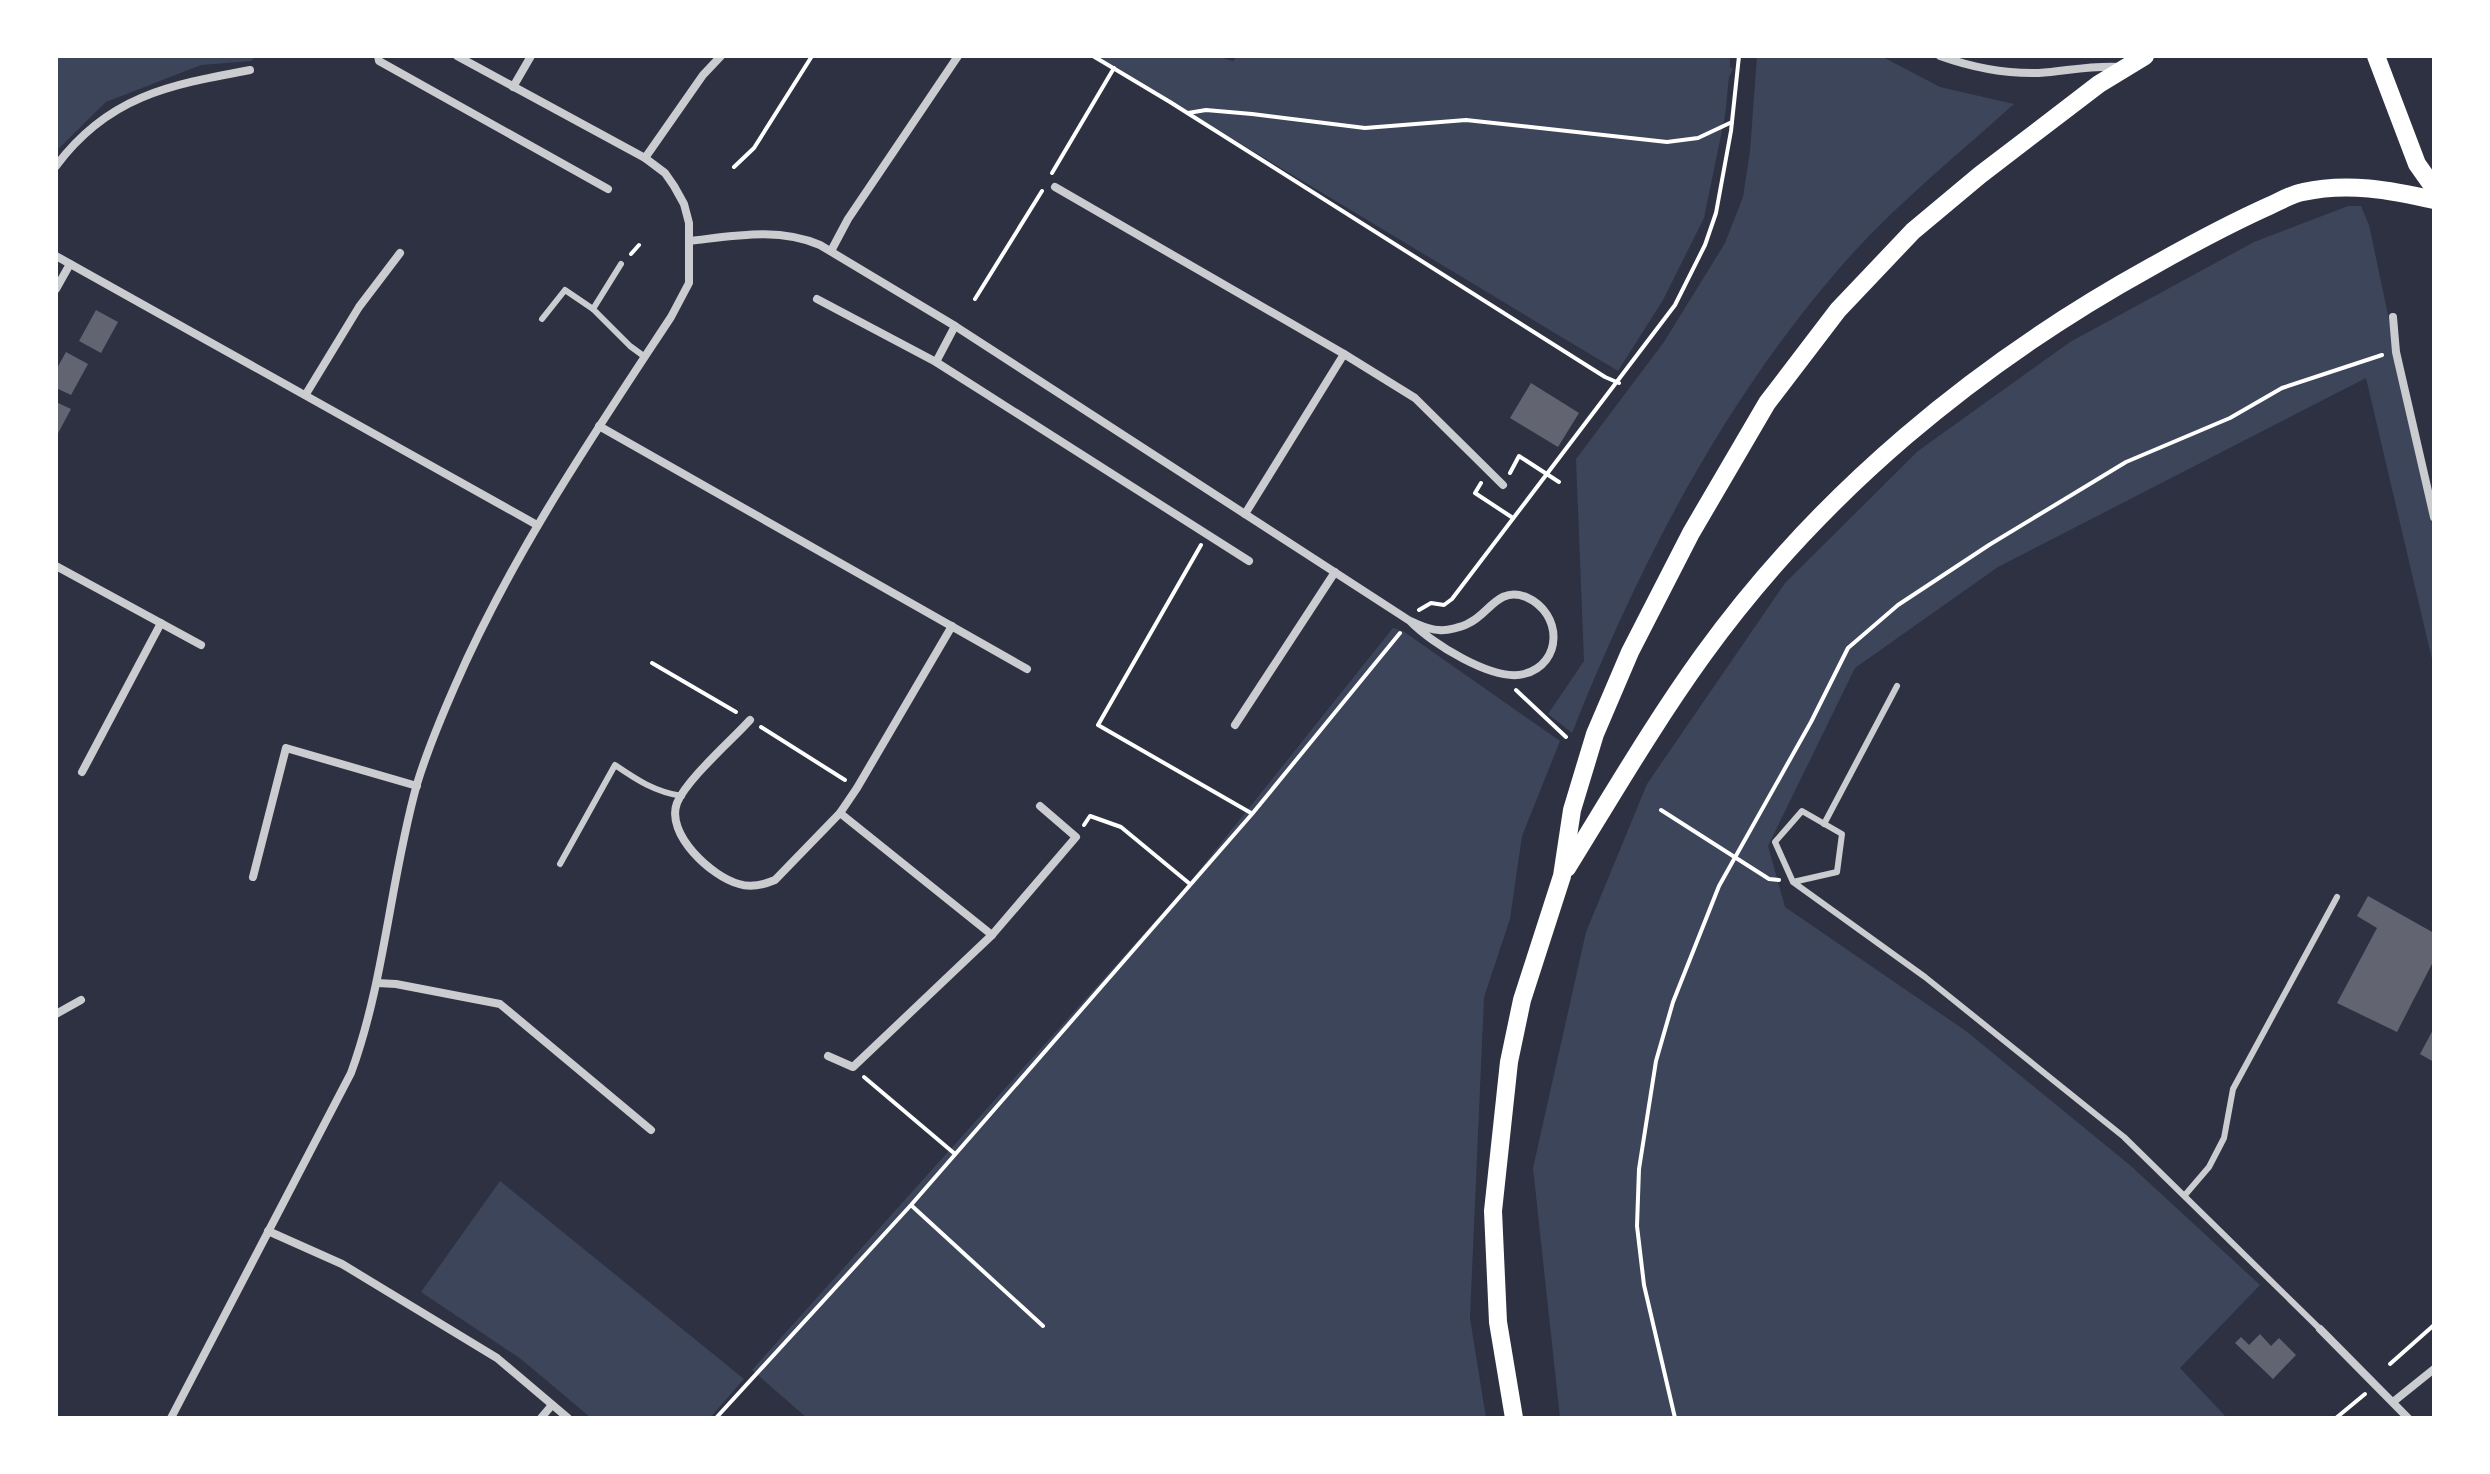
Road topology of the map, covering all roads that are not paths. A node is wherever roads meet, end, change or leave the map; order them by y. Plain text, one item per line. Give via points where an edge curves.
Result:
1 (378, 56) edge
2 (457, 56) edge
3 (531, 56) edge
4 (721, 56) edge
5 (958, 56) edge
6 (1940, 56) edge
7 (2145, 56) edge
8 (2376, 56) edge
9 (2127, 67) junction
10 (250, 70) dead end
11 (513, 87) junction
12 (645, 158) junction
13 (56, 166) edge
14 (1055, 187) dead end
15 (2434, 188) edge
16 (608, 189) dead end
17 (2434, 200) edge
18 (689, 241) junction
19 (831, 251) junction
20 (400, 253) dead end
21 (56, 256) edge
22 (70, 264) junction
23 (621, 264) dead end
24 (56, 289) edge
25 (817, 299) dead end
26 (593, 309) junction
27 (2393, 317) dead end
28 (542, 319) dead end
29 (955, 326) junction
30 (1344, 354) junction
31 (645, 357) junction
32 (936, 362) junction
33 (306, 394) junction
34 (599, 426) junction
35 (1503, 485) dead end
36 (1245, 514) junction
37 (2434, 517) edge
38 (537, 525) junction
39 (1249, 561) dead end
40 (56, 566) edge
41 (1335, 572) junction
42 (1410, 621) junction
43 (161, 623) junction
44 (952, 626) junction
45 (201, 645) dead end
46 (1027, 669) dead end
47 (1897, 686) dead end
48 (750, 720) dead end
49 (1235, 725) dead end
50 (82, 772) dead end
51 (417, 786) junction
52 (682, 796) junction
53 (1040, 806) dead end
54 (840, 813) junction
55 (1824, 824) junction
56 (560, 864) dead end
57 (1562, 876) junction
58 (253, 877) dead end
59 (1793, 882) junction
60 (2337, 897) dead end
61 (992, 935) junction
62 (377, 983) junction
63 (81, 1000) dead end
64 (56, 1014) edge
65 (828, 1056) dead end
66 (651, 1130) dead end
67 (2185, 1195) junction
68 (268, 1231) junction
69 (2320, 1329) joint
70 (2434, 1369) edge
71 (2393, 1402) junction
72 (552, 1405) junction
73 (171, 1418) edge
74 (541, 1418) edge
75 (568, 1418) edge
76 (1514, 1418) edge
77 (2408, 1418) edge

1 - 16 street
2 - 11 street
3 - 11 street
4 - 12 street
5 - 19 street
6 - 9 street via 2016,72
7 - 9 main road
8 - 15 main road via 2417,164
9 - 57 main road via 2058,113 1913,231 1838,310 1767,403 1630,652 1576,795
10 - 13 street via 175,84 135,100 90,128
11 - 12 street
12 - 18 street via 665,173 684,204
14 - 30 street
17 - 57 main road via 2352,187 2301,192 2227,224 2099,296 1916,426 1850,485 1775,565 1713,643
18 - 19 street via 774,234 802,238
18 - 31 street via 689,283
19 - 29 street
20 - 33 street via 359,307
21 - 22 street
22 - 24 street
22 - 33 street
23 - 26 lane
25 - 32 street
26 - 28 lane via 565,290
26 - 31 lane
27 - 37 street via 2396,352
29 - 32 street
29 - 36 street
30 - 35 street via 1415,398
30 - 36 street
31 - 34 street
32 - 39 street
33 - 38 street
34 - 38 street
34 - 44 street
36 - 41 street
38 - 51 street via 472,647
40 - 43 street
41 - 42 street
41 - 49 street
42 - 42 street via 1443,631 1470,623 1494,600 1522,595 1545,608 1554,638 1541,665 1523,675 1508,674 1470,662
43 - 45 street
43 - 50 street
44 - 46 street
44 - 54 street
47 - 55 lane
48 - 52 street
51 - 58 street via 286,748
51 - 62 street
52 - 54 street via 675,816 686,844 715,872 750,886 775,880
52 - 56 lane via 646,786 615,765
53 - 61 street via 1076,837
54 - 61 street
55 - 59 lane via 1842,834 1837,872
55 - 59 lane via 1802,811 1775,842
57 - 76 main road via 1522,1000 1509,1062 1493,1211 1498,1322
59 - 67 lane via 2003,1038 2124,1137
60 - 67 lane via 2233,1089 2224,1138
61 - 65 street via 853,1067
62 - 66 street via 500,1004
62 - 68 street via 351,1073
63 - 64 street
67 - 69 lane
68 - 72 street via 342,1264 497,1358
68 - 73 street
69 - 71 street
70 - 71 street
71 - 77 street
72 - 74 street
72 - 75 street

